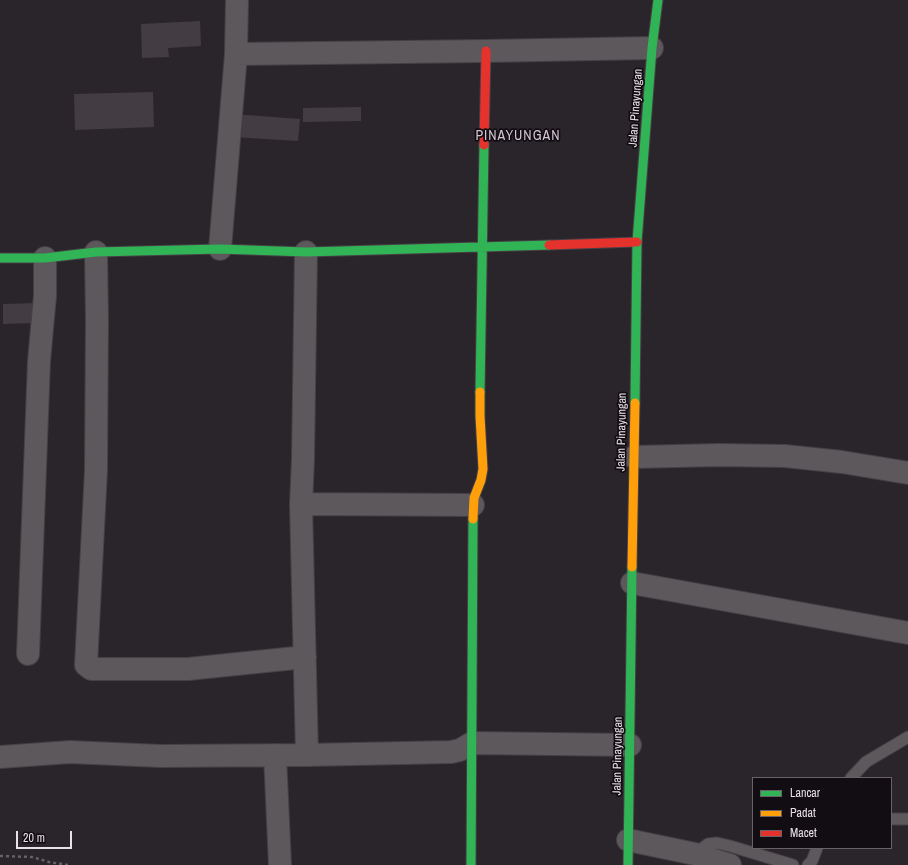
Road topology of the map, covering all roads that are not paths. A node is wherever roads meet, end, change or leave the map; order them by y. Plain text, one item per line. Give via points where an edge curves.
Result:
1 (237, 0) edge
2 (658, 0) edge
3 (652, 48) junction
4 (486, 51) junction
5 (236, 54) junction
6 (638, 242) junction
7 (482, 246) junction
8 (220, 248) junction
9 (96, 252) junction
10 (306, 252) junction
11 (0, 258) edge
12 (45, 258) junction
13 (634, 457) junction
14 (908, 473) edge
15 (300, 504) junction
16 (473, 506) junction
17 (632, 583) junction
18 (908, 633) edge
19 (28, 654) dead end
20 (304, 657) junction
21 (908, 736) edge
22 (472, 743) junction
23 (630, 745) junction
24 (275, 755) junction
25 (307, 756) junction
26 (0, 757) edge
27 (852, 777) edge
28 (892, 819) edge
29 (908, 819) edge
30 (628, 840) junction
31 (817, 849) edge
32 (695, 854) junction
33 (280, 865) edge
34 (471, 865) edge
35 (628, 865) edge
36 (730, 865) edge
37 (793, 865) edge
38 (808, 865) edge

1 - 5 street
2 - 3 street, Jalan Pinayungan
3 - 4 street
3 - 6 street, Jalan Pinayungan
4 - 5 street
4 - 7 street
5 - 8 street
6 - 7 street
6 - 13 street, Jalan Pinayungan
7 - 10 street
7 - 16 street via 482,469
8 - 9 street
8 - 10 street
9 - 12 street
9 - 20 street via 96,470 86,665 91,669 188,669
10 - 15 street
11 - 12 street
12 - 19 street
13 - 14 street via 785,456
13 - 17 street, Jalan Pinayungan
15 - 16 street
15 - 20 street
16 - 22 street
17 - 18 street
17 - 23 street, Jalan Pinayungan
20 - 25 street
21 - 27 lane via 866,762
22 - 23 street
22 - 25 street via 451,752
22 - 34 street
23 - 30 street, Jalan Pinayungan
24 - 25 street
24 - 26 street via 160,756 70,752
24 - 33 street
28 - 29 lane
30 - 32 street
30 - 35 street, Jalan Pinayungan
31 - 38 lane
32 - 36 street
32 - 37 lane via 708,844 717,843

